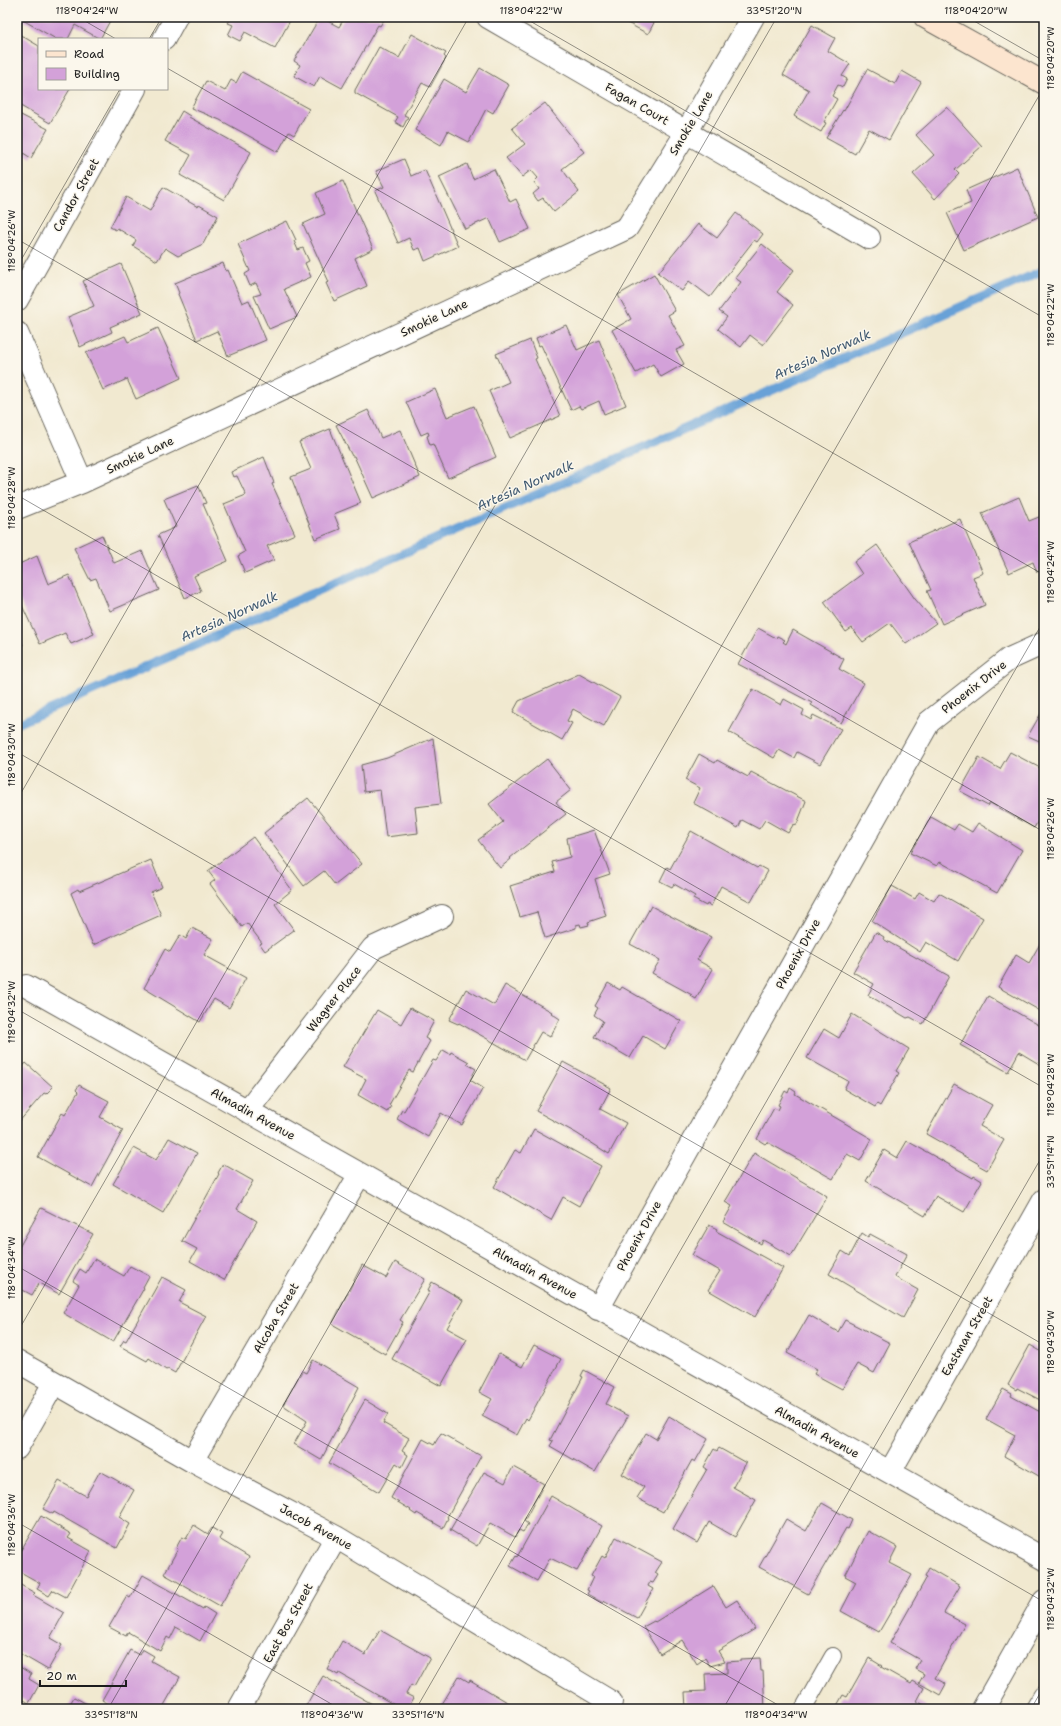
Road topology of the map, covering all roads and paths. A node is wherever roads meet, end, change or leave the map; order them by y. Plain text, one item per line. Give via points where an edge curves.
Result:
1 (176, 17) edge
2 (488, 17) edge
3 (752, 17) edge
4 (926, 17) edge
5 (165, 38) edge
6 (1044, 83) edge
7 (135, 90) edge
8 (686, 133) junction
9 (870, 238) dead end
10 (17, 300) edge
11 (17, 333) edge
12 (82, 482) junction
13 (17, 508) edge
14 (1044, 643) edge
15 (442, 916) dead end
16 (26, 986) dead end
17 (248, 1111) junction
18 (360, 1174) junction
19 (1044, 1200) edge
20 (598, 1309) junction
21 (17, 1361) edge
22 (54, 1383) junction
23 (17, 1448) edge
24 (192, 1461) junction
25 (890, 1472) junction
26 (336, 1537) junction
27 (1044, 1559) edge
28 (1044, 1601) edge
29 (833, 1656) dead end
30 (1044, 1697) edge
31 (609, 1705) edge
32 (239, 1709) edge
33 (803, 1709) edge
34 (983, 1709) edge
35 (1037, 1709) edge

1 - 5 street
2 - 8 street, Fagan Court
3 - 8 street, Smokie Lane
4 - 6 main road
7 - 10 street, Candor Street
8 - 9 street, Fagan Court
8 - 12 street, Smokie Lane via 627,228
11 - 12 street
12 - 13 street, Smokie Lane
14 - 20 street, Phoenix Drive via 1009,659 929,722
15 - 17 street, Wagner Place via 373,948
16 - 17 street, Almadin Avenue
17 - 18 street, Almadin Avenue
18 - 20 street, Almadin Avenue
18 - 24 street, Alcoba Street
19 - 25 street, Eastman Street
20 - 25 street, Almadin Avenue
21 - 22 street, Jacob Avenue
22 - 23 street
22 - 24 street, Jacob Avenue
24 - 26 street, Jacob Avenue
25 - 27 street, Almadin Avenue
26 - 31 street, Jacob Avenue
26 - 32 street, East Bos Street
28 - 34 street
29 - 33 lane
30 - 35 street

